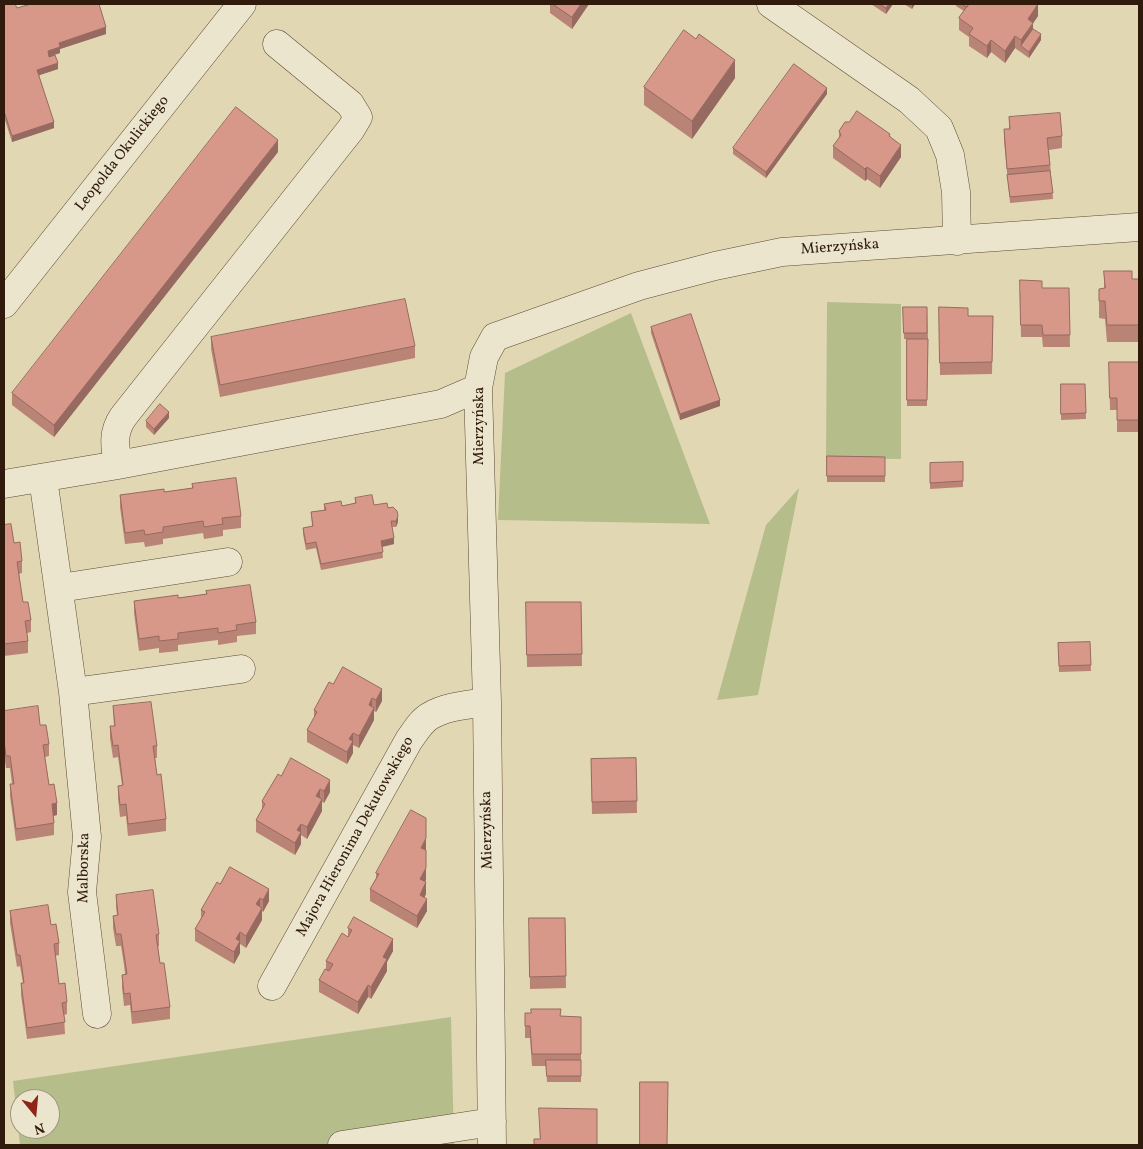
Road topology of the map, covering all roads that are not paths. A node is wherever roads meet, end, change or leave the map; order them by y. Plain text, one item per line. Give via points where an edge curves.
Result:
1 (771, 4) edge
2 (236, 6) edge
3 (277, 44) dead end
4 (1139, 227) edge
5 (957, 240) junction
6 (4, 304) edge
7 (478, 388) junction
8 (118, 465) junction
9 (43, 478) junction
10 (4, 484) edge
11 (228, 562) dead end
12 (60, 588) junction
13 (241, 668) dead end
14 (73, 692) junction
15 (486, 702) junction
16 (272, 986) dead end
17 (97, 1014) dead end
18 (492, 1134) edge
19 (342, 1145) edge

1 - 5 street via 909,100 939,128 950,155 956,192
2 - 6 street, Leopolda Okulickiego
3 - 8 street via 350,104 358,117 351,130 123,417 115,432
4 - 5 street, Mierzyńska
5 - 7 street, Mierzyńska via 782,252 639,286 495,337 484,357
7 - 8 street via 441,404
7 - 15 street, Mierzyńska
8 - 9 street
9 - 10 street
9 - 12 street, Malborska
11 - 12 street
12 - 14 street, Malborska
13 - 14 street
14 - 17 street, Malborska via 88,837 82,892
15 - 16 street, Majora Hieronima Dekutowskiego via 450,708 429,716 418,727
15 - 18 street, Mierzyńska
18 - 19 street

